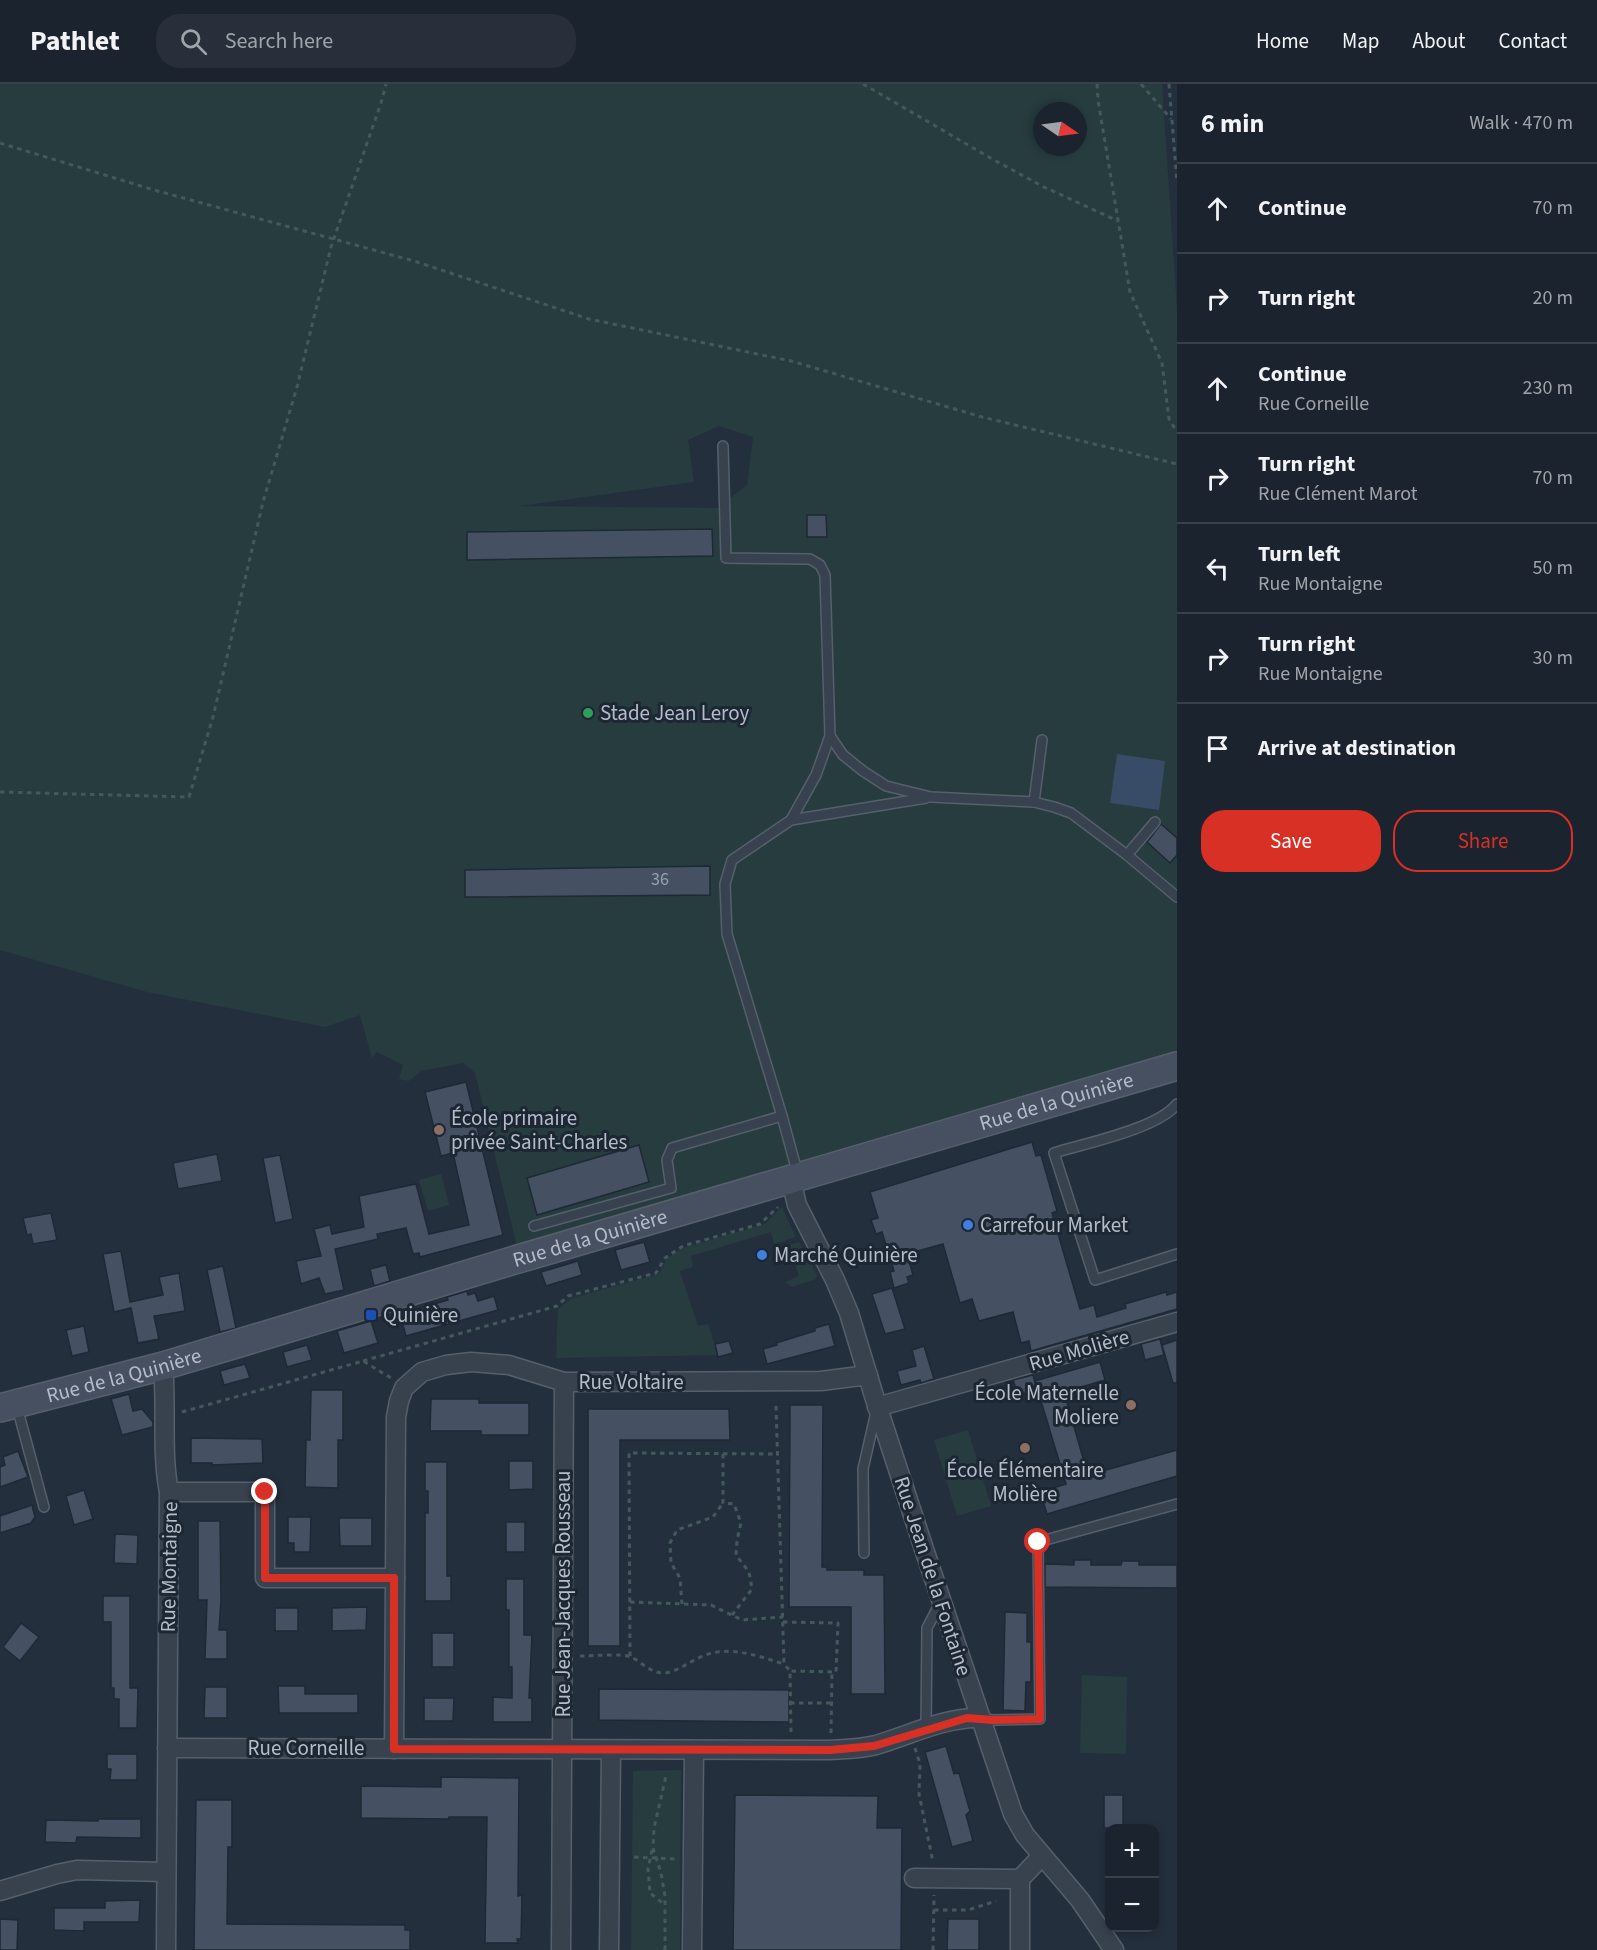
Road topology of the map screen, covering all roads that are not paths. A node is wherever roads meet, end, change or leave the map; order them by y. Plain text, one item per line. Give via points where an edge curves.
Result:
1 (723, 446) dead end
2 (830, 736) junction
3 (1042, 741) dead end
4 (931, 797) junction
5 (1034, 802) junction
6 (791, 820) junction
7 (1155, 822) dead end
8 (1127, 855) junction
9 (1177, 897) edge
10 (1177, 1066) edge
11 (1177, 1104) edge
12 (782, 1116) junction
13 (795, 1179) junction
14 (534, 1226) dead end
15 (1177, 1254) edge
16 (1177, 1323) edge
17 (163, 1366) junction
18 (868, 1375) junction
19 (564, 1383) junction
20 (8, 1406) edge
21 (877, 1407) junction
22 (169, 1492) junction
23 (1177, 1504) edge
24 (44, 1507) dead end
25 (864, 1553) dead end
26 (394, 1578) junction
27 (941, 1600) junction
28 (980, 1718) junction
29 (926, 1729) junction
30 (167, 1748) junction
31 (394, 1749) junction
32 (562, 1750) junction
33 (611, 1750) junction
34 (694, 1750) junction
35 (1042, 1856) junction
36 (166, 1872) junction
37 (914, 1878) dead end
38 (1020, 1879) junction
39 (0, 1891) edge
40 (166, 1950) edge
41 (561, 1950) edge
42 (609, 1950) edge
43 (692, 1950) edge
44 (1020, 1950) edge
45 (1114, 1950) edge

1 - 2 lane via 726,558 810,559 820,565 825,575
2 - 4 lane via 843,755 886,786
2 - 6 lane via 816,775
3 - 5 lane
4 - 5 lane
4 - 6 lane
5 - 8 lane via 1071,813
6 - 12 lane via 732,860 725,884 727,934
7 - 8 lane
8 - 9 lane
10 - 13 street, Rue de la Quinière
11 - 15 lane via 1150,1124 1054,1153 1095,1280
12 - 13 lane
12 - 14 lane via 672,1148 667,1160 671,1188
13 - 17 street, Rue de la Quinière
13 - 18 street, Rue Jean de la Fontaine via 797,1205 836,1280
16 - 21 street, Rue Molière
17 - 20 street, Rue de la Quinière
17 - 22 street via 165,1473
18 - 19 street, Rue Voltaire via 821,1382
18 - 21 street, Rue Jean de la Fontaine
19 - 26 street, Rue Voltaire via 508,1365 471,1362 422,1372 404,1388 396,1417
19 - 32 street, Rue Jean-Jacques Rousseau
20 - 24 lane
21 - 25 lane via 863,1469
21 - 27 street, Rue Jean de la Fontaine
22 - 26 street, Rue Montaigne via 265,1492 265,1578
22 - 30 street, Rue Montaigne
23 - 28 lane via 1038,1542 1040,1719
26 - 31 street
27 - 28 street, Rue Jean de la Fontaine
27 - 29 lane via 927,1628
28 - 29 street, Rue Corneille via 960,1719
28 - 35 street, Rue Jean de la Fontaine via 1013,1814
29 - 34 street, Rue Corneille via 854,1749
30 - 31 street, Rue Corneille
30 - 36 street, Rue Montaigne
31 - 32 street, Rue Corneille
32 - 33 street, Rue Corneille
32 - 41 street, Rue Jean-Jacques Rousseau
33 - 34 street, Rue Corneille
33 - 42 street
34 - 43 street
35 - 38 street
35 - 45 street, Rue Jean de la Fontaine via 1080,1900
36 - 39 street via 77,1870
36 - 40 street, Rue Montaigne
37 - 38 street
38 - 44 street

